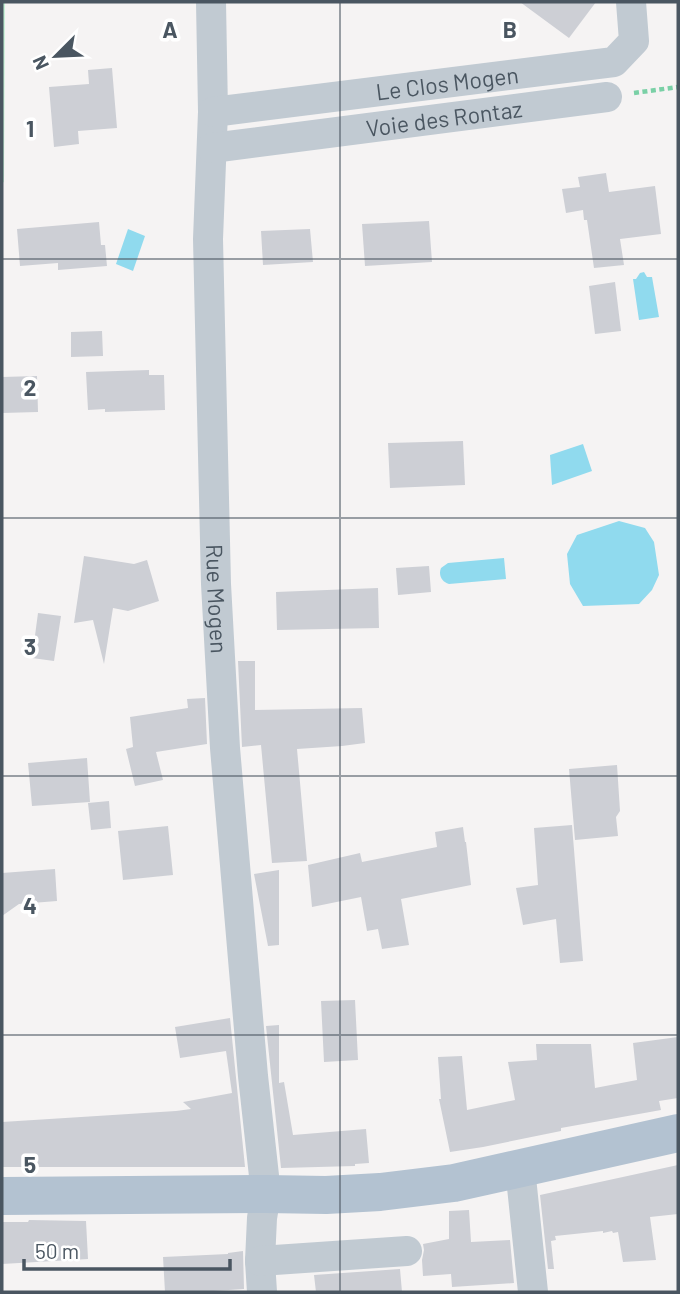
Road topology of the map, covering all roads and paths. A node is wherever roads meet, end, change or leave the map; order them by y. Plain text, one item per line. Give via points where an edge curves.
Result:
1 (211, 2) edge
2 (631, 2) edge
3 (678, 87) edge
4 (607, 97) joint
5 (213, 112) junction
6 (212, 148) junction
7 (678, 1133) edge
8 (520, 1168) junction
9 (266, 1194) junction
10 (2, 1196) edge
11 (407, 1251) dead end
12 (260, 1261) junction
13 (262, 1292) edge
14 (533, 1292) edge

1 - 5 street, Rue Mogen
2 - 5 street, Le Clos Mogen via 634,41 614,62
3 - 4 path
4 - 6 street, Voie des Rontaz
5 - 6 street, Rue Mogen
6 - 9 street, Rue Mogen via 208,239 216,584 225,748
7 - 8 main road
8 - 9 main road via 454,1183 380,1192
8 - 14 street
9 - 10 main road
9 - 12 street, Rue Mogen
11 - 12 street
12 - 13 street, Rue Mogen

